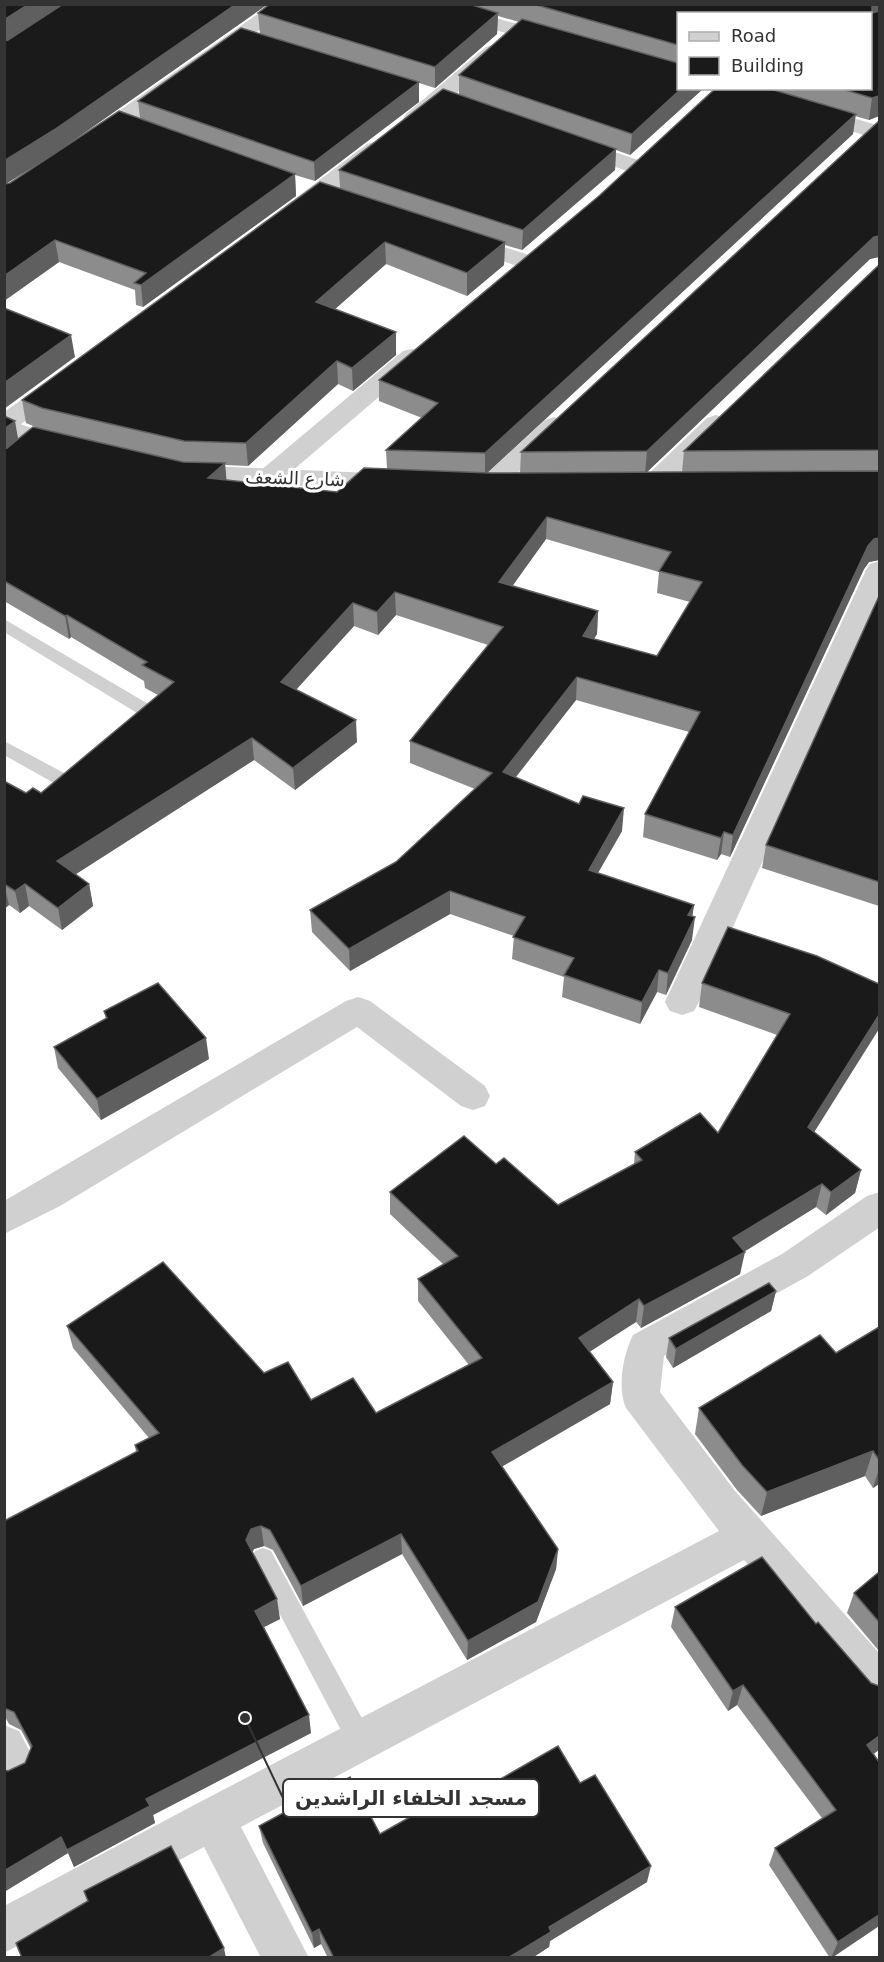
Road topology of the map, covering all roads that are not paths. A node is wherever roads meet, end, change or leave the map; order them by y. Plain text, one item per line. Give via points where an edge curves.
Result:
1 (286, 4) edge
2 (424, 4) edge
3 (517, 30) junction
4 (238, 37) junction
5 (260, 44) edge
6 (571, 45) edge
7 (719, 91) edge
8 (417, 92) edge
9 (792, 96) edge
10 (451, 103) junction
11 (118, 122) junction
12 (141, 130) edge
13 (872, 134) edge
14 (558, 140) edge
15 (650, 150) edge
16 (74, 153) edge
17 (296, 185) edge
18 (329, 196) junction
19 (270, 228) edge
20 (437, 232) edge
21 (524, 261) edge
22 (433, 338) edge
23 (80, 369) edge
24 (736, 404) edge
25 (568, 412) edge
26 (4, 426) edge
27 (94, 452) edge
28 (163, 469) edge
29 (269, 477) junction
30 (420, 483) edge
31 (524, 485) edge
32 (684, 485) edge
33 (879, 570) edge
34 (4, 624) edge
35 (124, 733) edge
36 (4, 747) edge
37 (91, 762) edge
38 (682, 1002) dead end
39 (472, 1096) dead end
40 (879, 1207) edge
41 (4, 1219) edge
42 (748, 1536) junction
43 (263, 1559) dead end
44 (879, 1686) edge
45 (361, 1742) junction
46 (213, 1818) junction
47 (4, 1932) edge
48 (286, 1958) edge

1 - 4 street
2 - 3 street
3 - 6 street
3 - 10 street
4 - 5 street
4 - 11 street
7 - 9 street
8 - 10 street
9 - 13 street
10 - 18 street
11 - 12 street
11 - 16 street
14 - 15 street via 626,173
17 - 18 street
18 - 19 street
20 - 21 street
22 - 29 street
23 - 26 street
24 - 32 street via 640,485
25 - 31 street via 478,485
26 - 27 street via 29,446
28 - 29 street, شارع الشعف via 186,474
29 - 30 street, شارع الشعف
33 - 38 street
34 - 35 lane via 149,712
36 - 37 lane via 67,783
39 - 41 street via 358,1010
40 - 42 street via 795,1265 646,1347 640,1396
42 - 44 street
42 - 45 street
43 - 45 lane
45 - 46 street
46 - 47 street
46 - 48 street

